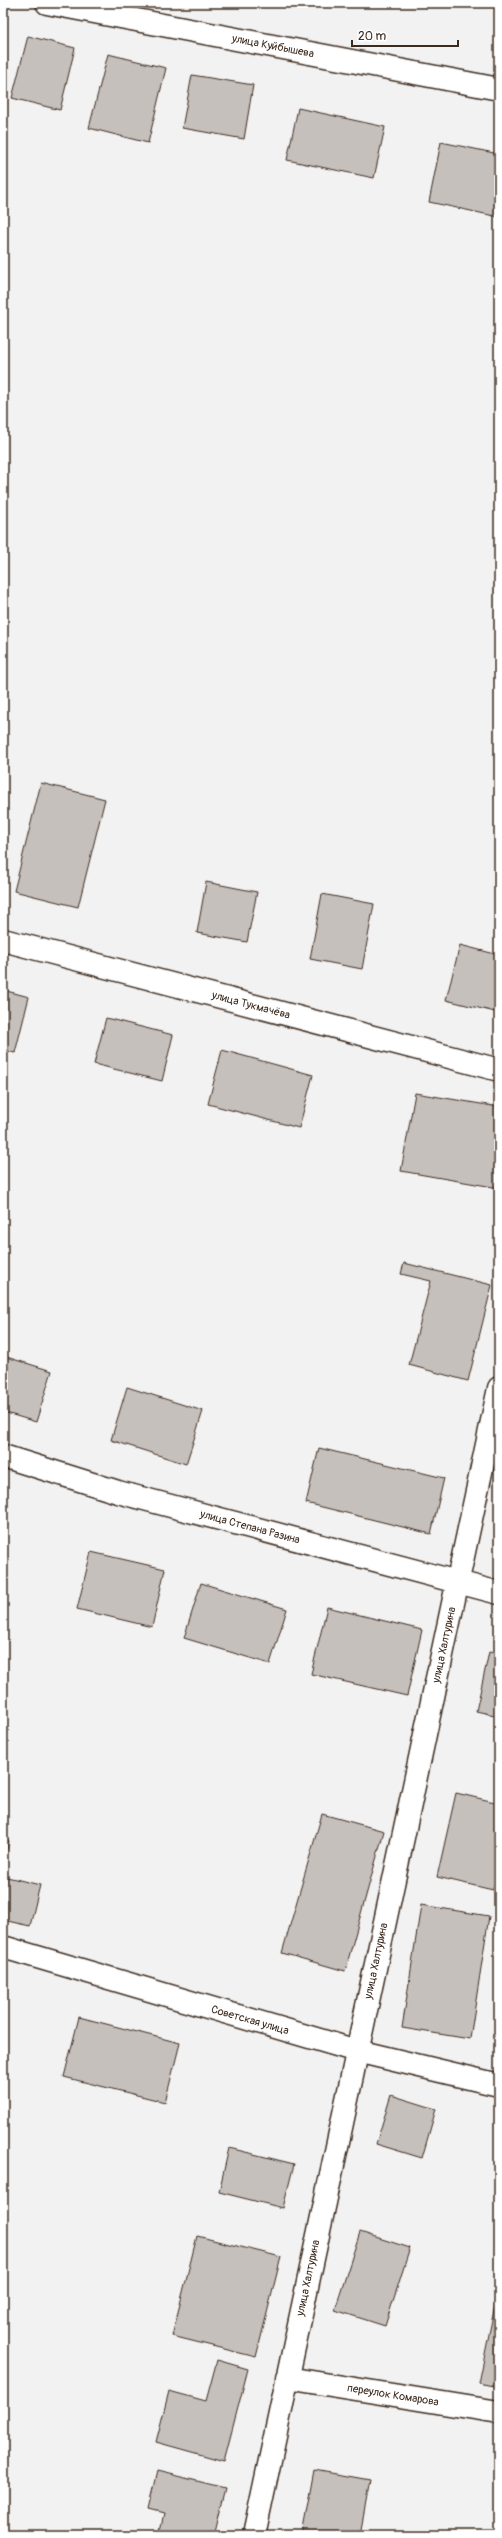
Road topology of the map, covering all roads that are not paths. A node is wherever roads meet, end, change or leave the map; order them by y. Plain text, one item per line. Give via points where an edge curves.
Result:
1 (47, 3) edge
2 (499, 89) edge
3 (3, 940) edge
4 (499, 1070) edge
5 (499, 1388) edge
6 (3, 1456) edge
7 (457, 1583) junction
8 (499, 1593) edge
9 (3, 1947) edge
10 (357, 2051) junction
11 (499, 2085) edge
12 (287, 2378) junction
13 (499, 2412) edge
14 (254, 2535) edge

1 - 2 street, улица Куйбышева
3 - 4 street, улица Тукмачёва
5 - 7 street, улица Халтурина
6 - 7 street, улица Степана Разина via 118,1492
7 - 8 street, улица Степана Разина
7 - 10 street, улица Халтурина
9 - 10 street, Советская улица
10 - 11 street, Советская улица
10 - 12 street, улица Халтурина
12 - 13 street, переулок Комарова
12 - 14 street, улица Халтурина

